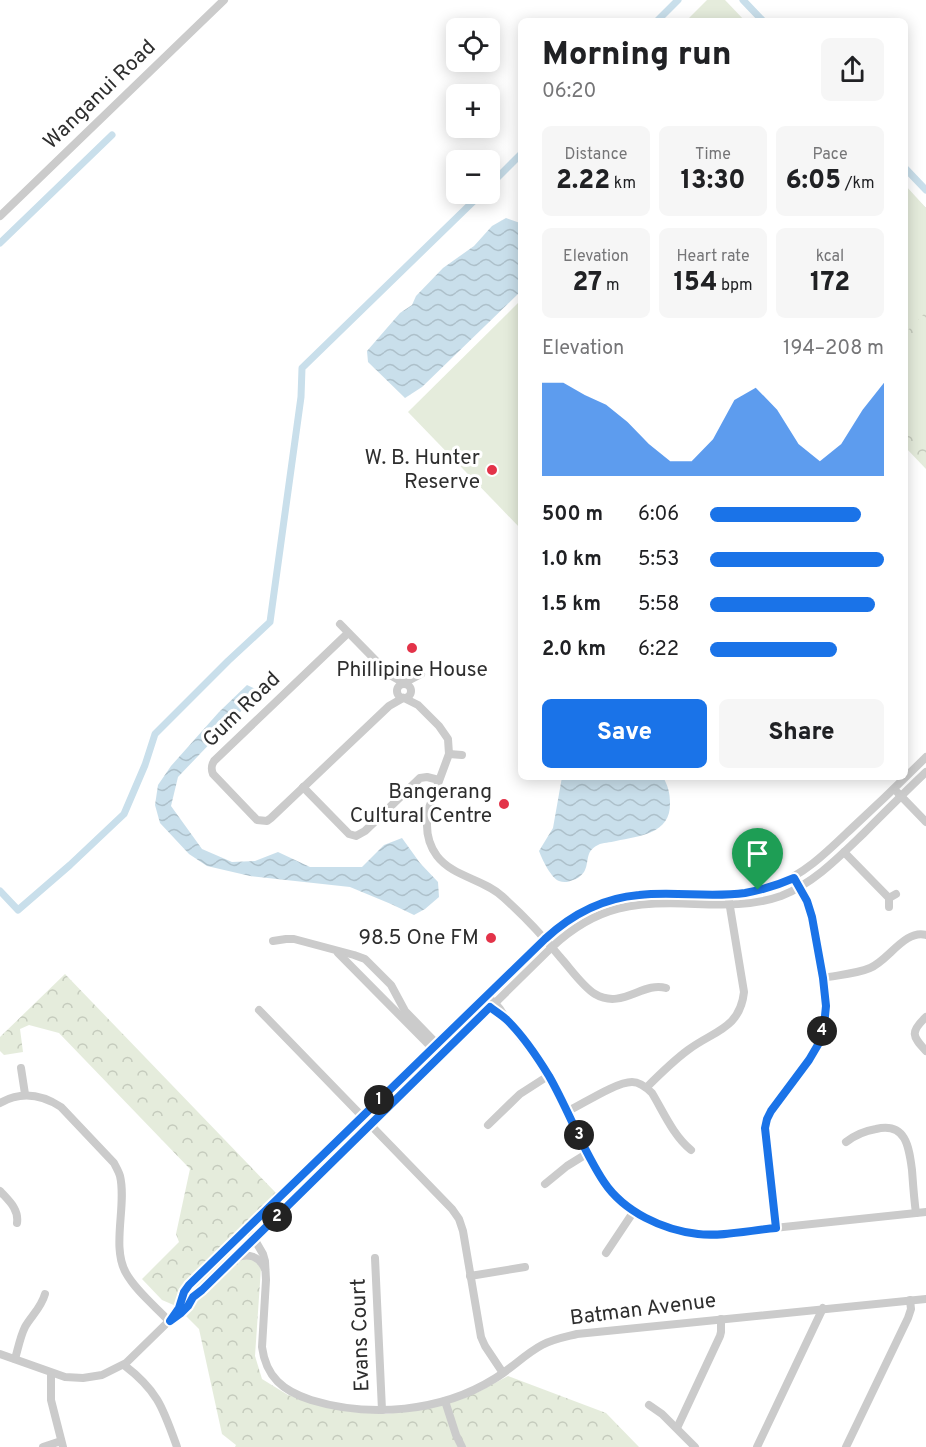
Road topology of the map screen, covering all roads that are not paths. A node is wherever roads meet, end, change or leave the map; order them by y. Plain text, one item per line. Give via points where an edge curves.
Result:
1 (224, 0) edge
2 (0, 216) edge
3 (340, 624) dead end
4 (348, 633) junction
5 (404, 690) junction
6 (449, 754) junction
7 (462, 755) dead end
8 (926, 757) edge
9 (926, 772) edge
10 (908, 775) edge
11 (439, 780) junction
12 (903, 780) edge
13 (303, 787) junction
14 (894, 789) junction
15 (901, 796) junction
16 (867, 815) junction
17 (926, 822) edge
18 (874, 823) junction
19 (844, 852) junction
20 (794, 878) junction
21 (799, 887) junction
22 (728, 894) junction
23 (891, 900) dead end
24 (730, 905) junction
25 (926, 935) edge
26 (545, 939) junction
27 (273, 941) dead end
28 (552, 947) junction
29 (335, 951) junction
30 (823, 978) junction
31 (666, 988) dead end
32 (485, 998) junction
33 (394, 1002) junction
34 (493, 1005) junction
35 (259, 1010) dead end
36 (926, 1017) edge
37 (435, 1046) junction
38 (926, 1051) edge
39 (443, 1054) junction
40 (21, 1068) dead end
41 (548, 1076) junction
42 (647, 1087) junction
43 (25, 1094) junction
44 (0, 1103) edge
45 (568, 1111) junction
46 (363, 1117) junction
47 (371, 1125) junction
48 (488, 1125) dead end
49 (846, 1142) dead end
50 (691, 1150) dead end
51 (588, 1153) junction
52 (545, 1184) dead end
53 (0, 1191) edge
54 (634, 1211) junction
55 (926, 1212) edge
56 (916, 1213) junction
57 (256, 1220) junction
58 (17, 1223) dead end
59 (776, 1228) junction
60 (255, 1236) junction
61 (606, 1253) dead end
62 (235, 1258) junction
63 (375, 1258) dead end
64 (525, 1268) dead end
65 (204, 1272) junction
66 (266, 1276) junction
67 (470, 1276) junction
68 (45, 1294) dead end
69 (926, 1299) edge
70 (910, 1300) junction
71 (823, 1308) junction
72 (721, 1319) junction
73 (170, 1321) junction
74 (0, 1354) edge
75 (15, 1359) junction
76 (128, 1362) junction
77 (503, 1373) junction
78 (54, 1374) junction
79 (445, 1401) junction
80 (649, 1405) dead end
81 (382, 1410) junction
82 (677, 1428) junction
83 (62, 1444) edge
84 (43, 1447) edge
85 (177, 1447) edge
86 (462, 1447) edge
87 (695, 1447) edge
88 (757, 1447) edge
89 (846, 1447) edge

1 - 2 street, Wanganui Road
3 - 4 street
4 - 5 street
4 - 13 street, Gum Road via 211,765 213,774 257,820 267,821
5 - 6 street via 445,733
5 - 13 street, Gum Road
6 - 7 street
6 - 11 street
8 - 10 street
9 - 15 street
11 - 13 street via 420,778 356,836 349,834
11 - 26 street via 426,827 438,858 491,887
12 - 14 street
14 - 15 street
14 - 16 street
15 - 17 street
15 - 18 street
16 - 18 street
16 - 20 street
18 - 19 street
19 - 21 street
19 - 23 street
20 - 21 street
20 - 22 street via 764,889
21 - 24 street via 762,901
21 - 30 street via 812,917
22 - 24 street
22 - 26 street via 640,895 614,900 572,918
24 - 28 street via 658,903 618,908 575,927
24 - 42 street via 744,992 738,1014 724,1029 678,1058
25 - 30 street via 912,936 872,968
26 - 28 street
26 - 32 street
27 - 29 street via 291,939
28 - 31 street via 596,995 618,999 655,987
28 - 34 street
29 - 33 street
29 - 33 street via 367,961 391,985
30 - 59 street via 826,1006 819,1043 771,1111 765,1128
32 - 34 street
32 - 37 street
33 - 37 street
34 - 39 street
34 - 41 street
35 - 46 street
36 - 38 street via 914,1036
37 - 39 street
37 - 46 street
39 - 47 street
40 - 43 street
41 - 45 street
41 - 48 street via 520,1094
42 - 45 street via 623,1083
42 - 50 street via 676,1135
43 - 44 street
43 - 73 street via 38,1095 61,1107 114,1163 122,1187 121,1261 135,1286
45 - 51 street
46 - 47 street
46 - 57 street
47 - 60 street
47 - 67 street via 459,1219
49 - 56 street via 881,1127 900,1133 910,1152
51 - 52 street
51 - 54 street via 605,1184
53 - 58 street via 16,1212
54 - 59 street via 658,1224 699,1234
54 - 61 street
55 - 56 street
56 - 59 street
57 - 60 street
57 - 65 street
60 - 62 street
60 - 65 street via 245,1238
60 - 66 street, Batman Avenue via 265,1245 269,1257
62 - 66 street via 253,1256 262,1264
62 - 73 street
63 - 81 street, Evans Court
64 - 67 street
65 - 73 street via 186,1288
66 - 81 street, Batman Avenue via 262,1347 273,1377 289,1391 313,1400
67 - 77 street via 484,1346
68 - 75 street via 46,1306 29,1320
69 - 70 street, Batman Avenue
70 - 71 street, Batman Avenue
70 - 89 street via 908,1317
71 - 72 street, Batman Avenue
71 - 88 street
72 - 77 street, Batman Avenue via 559,1338 543,1344
72 - 82 street via 720,1336
73 - 76 street
74 - 75 street
75 - 78 street
76 - 78 street via 90,1378
76 - 85 street via 158,1399
77 - 79 street, Batman Avenue
78 - 83 street via 51,1402
79 - 81 street, Batman Avenue
79 - 86 street
80 - 82 street
82 - 87 street
83 - 84 street

